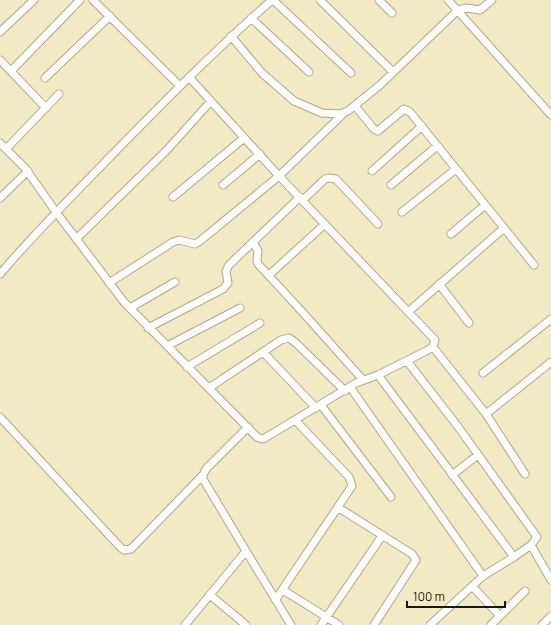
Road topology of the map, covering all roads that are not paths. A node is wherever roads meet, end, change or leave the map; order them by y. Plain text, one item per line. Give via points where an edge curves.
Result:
1 (34, 0) edge
2 (80, 0) edge
3 (93, 0) edge
4 (272, 0) edge
5 (320, 0) edge
6 (379, 0) edge
7 (448, 0) edge
8 (492, 0) edge
9 (458, 10) junction
10 (392, 13) dead end
11 (110, 16) junction
12 (251, 18) junction
13 (0, 32) edge
14 (231, 36) junction
15 (0, 60) edge
16 (11, 71) junction
17 (309, 72) dead end
18 (393, 72) junction
19 (351, 73) dead end
20 (189, 77) junction
21 (45, 78) dead end
22 (180, 86) junction
23 (59, 94) dead end
24 (211, 101) junction
25 (355, 106) junction
26 (46, 108) junction
27 (344, 113) junction
28 (551, 116) edge
29 (422, 126) junction
30 (244, 138) junction
31 (3, 146) edge
32 (437, 146) junction
33 (260, 154) junction
34 (456, 169) junction
35 (372, 171) dead end
36 (28, 172) junction
37 (279, 176) junction
38 (222, 185) dead end
39 (391, 185) dead end
40 (173, 197) dead end
41 (0, 198) edge
42 (302, 198) junction
43 (485, 205) junction
44 (56, 212) junction
45 (402, 212) dead end
46 (325, 224) junction
47 (378, 224) dead end
48 (504, 228) junction
49 (451, 234) dead end
50 (76, 238) junction
51 (253, 242) junction
52 (534, 265) dead end
53 (0, 274) edge
54 (269, 275) junction
55 (175, 282) dead end
56 (109, 283) junction
57 (439, 284) junction
58 (130, 308) junction
59 (240, 308) dead end
60 (408, 312) junction
61 (551, 318) edge
62 (260, 323) dead end
63 (469, 323) dead end
64 (148, 328) junction
65 (167, 346) junction
66 (433, 347) junction
67 (263, 352) junction
68 (407, 361) junction
69 (551, 362) edge
70 (187, 367) junction
71 (483, 373) dead end
72 (378, 375) junction
73 (363, 380) junction
74 (209, 388) junction
75 (347, 389) junction
76 (319, 406) junction
77 (486, 414) junction
78 (0, 417) edge
79 (295, 420) junction
80 (248, 427) junction
81 (478, 455) junction
82 (525, 474) dead end
83 (203, 475) junction
84 (452, 475) junction
85 (391, 497) dead end
86 (338, 508) junction
87 (382, 536) junction
88 (531, 545) junction
89 (246, 551) junction
90 (514, 557) junction
91 (483, 576) junction
92 (551, 580) edge
93 (472, 586) junction
94 (283, 590) junction
95 (525, 591) dead end
96 (210, 594) junction
97 (276, 599) junction
98 (500, 616) junction
99 (551, 616) edge
100 (327, 617) junction
101 (185, 625) edge
102 (246, 625) edge
103 (291, 625) edge
104 (321, 625) edge
105 (339, 625) edge
106 (374, 625) edge
107 (430, 625) edge
108 (491, 625) edge
109 (542, 625) edge

1 - 13 street
2 - 16 street
3 - 11 street
4 - 12 street
4 - 19 street
5 - 18 street
6 - 10 street
7 - 9 street
8 - 9 street via 480,10
9 - 18 street
9 - 28 street
11 - 21 street
11 - 22 street
12 - 14 street
12 - 17 street
14 - 20 street
14 - 27 street via 262,73 294,101 322,114
15 - 16 street
16 - 26 street
18 - 25 street
20 - 22 street
20 - 24 street
22 - 44 street
23 - 26 street
24 - 30 street
24 - 50 street via 167,150
25 - 27 street
25 - 29 street via 376,130 380,130 406,109
26 - 31 street
27 - 37 street
29 - 32 street
29 - 35 street
30 - 33 street
30 - 40 street
31 - 36 street
32 - 34 street
32 - 39 street
33 - 37 street
33 - 38 street
34 - 43 street
34 - 45 street
36 - 41 street
36 - 44 street
37 - 42 street
37 - 56 street via 197,244 180,240 173,242
42 - 46 street
42 - 47 street via 325,179 333,178
42 - 51 street
43 - 48 street
43 - 49 street
44 - 50 street
44 - 53 street
46 - 54 street
46 - 60 street
48 - 52 street
48 - 57 street
50 - 56 street
51 - 54 street via 258,251 257,262
51 - 64 street via 227,267 228,283 223,290
54 - 73 street
55 - 58 street
56 - 58 street
57 - 60 street
57 - 63 street
58 - 64 street
59 - 65 street
60 - 66 street via 433,337
61 - 71 street
62 - 70 street
64 - 65 street
65 - 70 street
66 - 68 street
66 - 77 street
67 - 74 street
67 - 75 street via 285,338 292,340
67 - 76 street
68 - 72 street
68 - 81 street
69 - 77 street
70 - 74 street
72 - 73 street
72 - 84 street
73 - 75 street
74 - 80 street
75 - 76 street
75 - 91 street
76 - 79 street
76 - 85 street
77 - 82 street
78 - 83 street via 124,550 131,549
79 - 80 street via 262,439
79 - 86 street via 352,483 352,488
80 - 83 street
81 - 84 street
81 - 88 street via 537,537
83 - 89 street
84 - 90 street
86 - 87 street
86 - 94 street
87 - 100 street
87 - 106 street via 412,554 416,560
88 - 90 street
88 - 92 street
89 - 96 street
89 - 97 street
90 - 91 street
91 - 93 street
93 - 98 street
93 - 107 street
94 - 97 street
94 - 100 street
95 - 98 street
96 - 101 street
96 - 102 street
97 - 103 street
98 - 108 street
99 - 109 street
100 - 104 street
100 - 105 street

